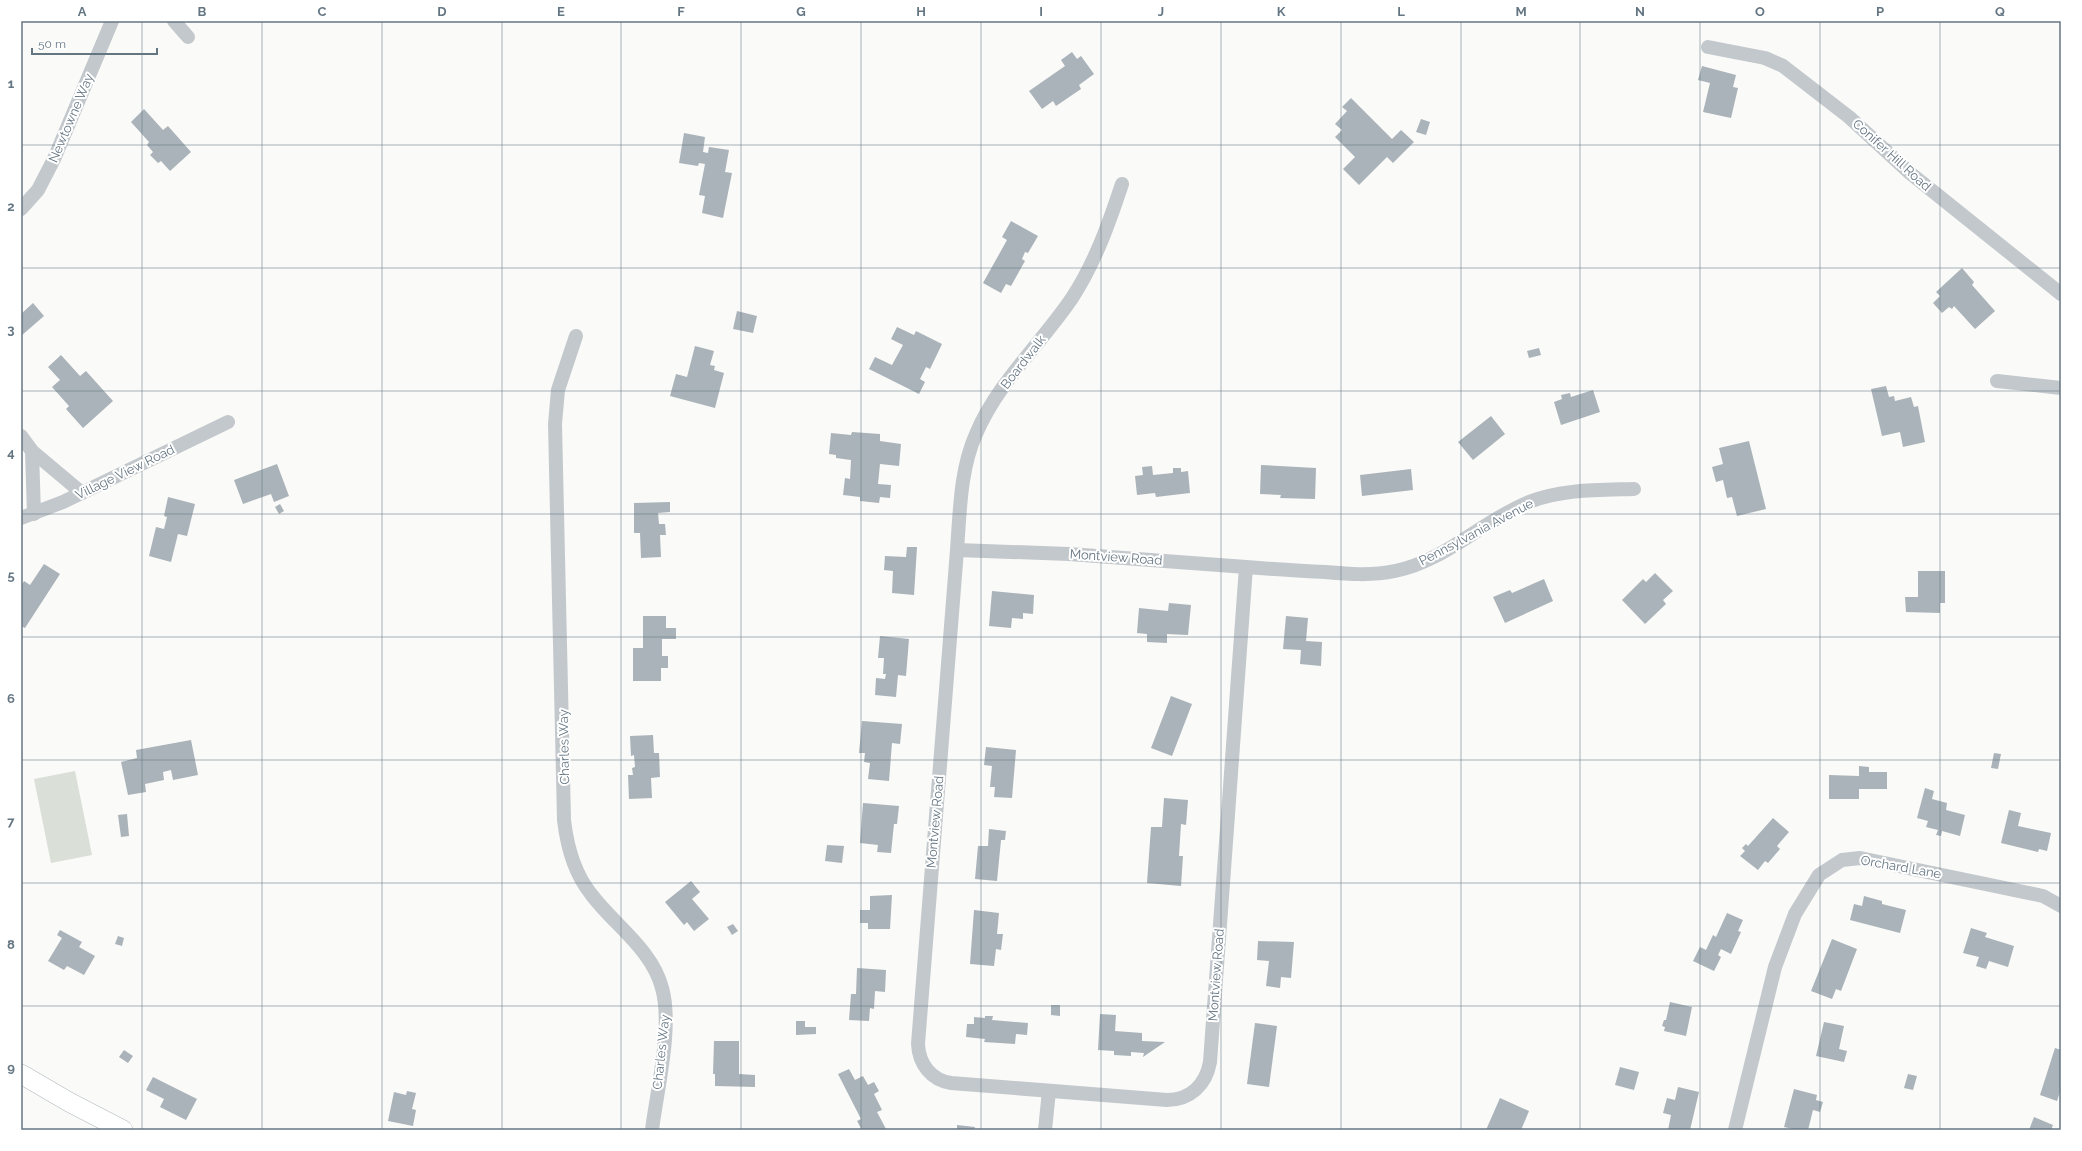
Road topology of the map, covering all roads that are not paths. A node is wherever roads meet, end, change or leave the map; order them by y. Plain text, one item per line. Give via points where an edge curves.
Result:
1 (112, 21) edge
2 (174, 21) edge
3 (188, 37) dead end
4 (1708, 47) dead end
5 (1122, 184) dead end
6 (21, 209) edge
7 (2061, 294) edge
8 (576, 336) dead end
9 (1997, 381) dead end
10 (2061, 388) edge
11 (228, 422) dead end
12 (21, 436) edge
13 (32, 451) junction
14 (1634, 489) dead end
15 (82, 493) junction
16 (27, 516) edge
17 (956, 550) junction
18 (1246, 567) junction
19 (2061, 906) edge
20 (21, 1074) edge
21 (1049, 1091) junction
22 (123, 1130) edge
23 (652, 1130) edge
24 (1045, 1130) edge
25 (1735, 1130) edge

1 - 6 street, Newtowne Way via 54,159 38,190
2 - 3 street
4 - 7 street, Conifer Hill Road via 1766,58 1783,66 1849,117 1910,173
5 - 17 street, Boardwalk via 1085,277 1072,298 991,404 975,435 963,478
8 - 23 street, Charles Way via 558,390 555,424 564,820 566,838 584,885 650,962 662,988 666,1026
9 - 10 street
11 - 15 street, Village View Road
12 - 13 street
13 - 15 street
13 - 16 street
14 - 18 street, Pennsylvania Avenue via 1568,493 1529,502 1492,521 1431,559 1396,571 1366,575
15 - 16 street, Village View Road
17 - 18 street, Montview Road via 1069,554
17 - 21 street, Montview Road via 919,1050 921,1061 927,1070 946,1082
18 - 21 street, Montview Road via 1207,1076 1193,1092 1174,1100
19 - 25 street, Orchard Lane via 2043,896 1860,858 1842,860 1819,875 1795,914 1775,967
20 - 22 main road
21 - 24 street

